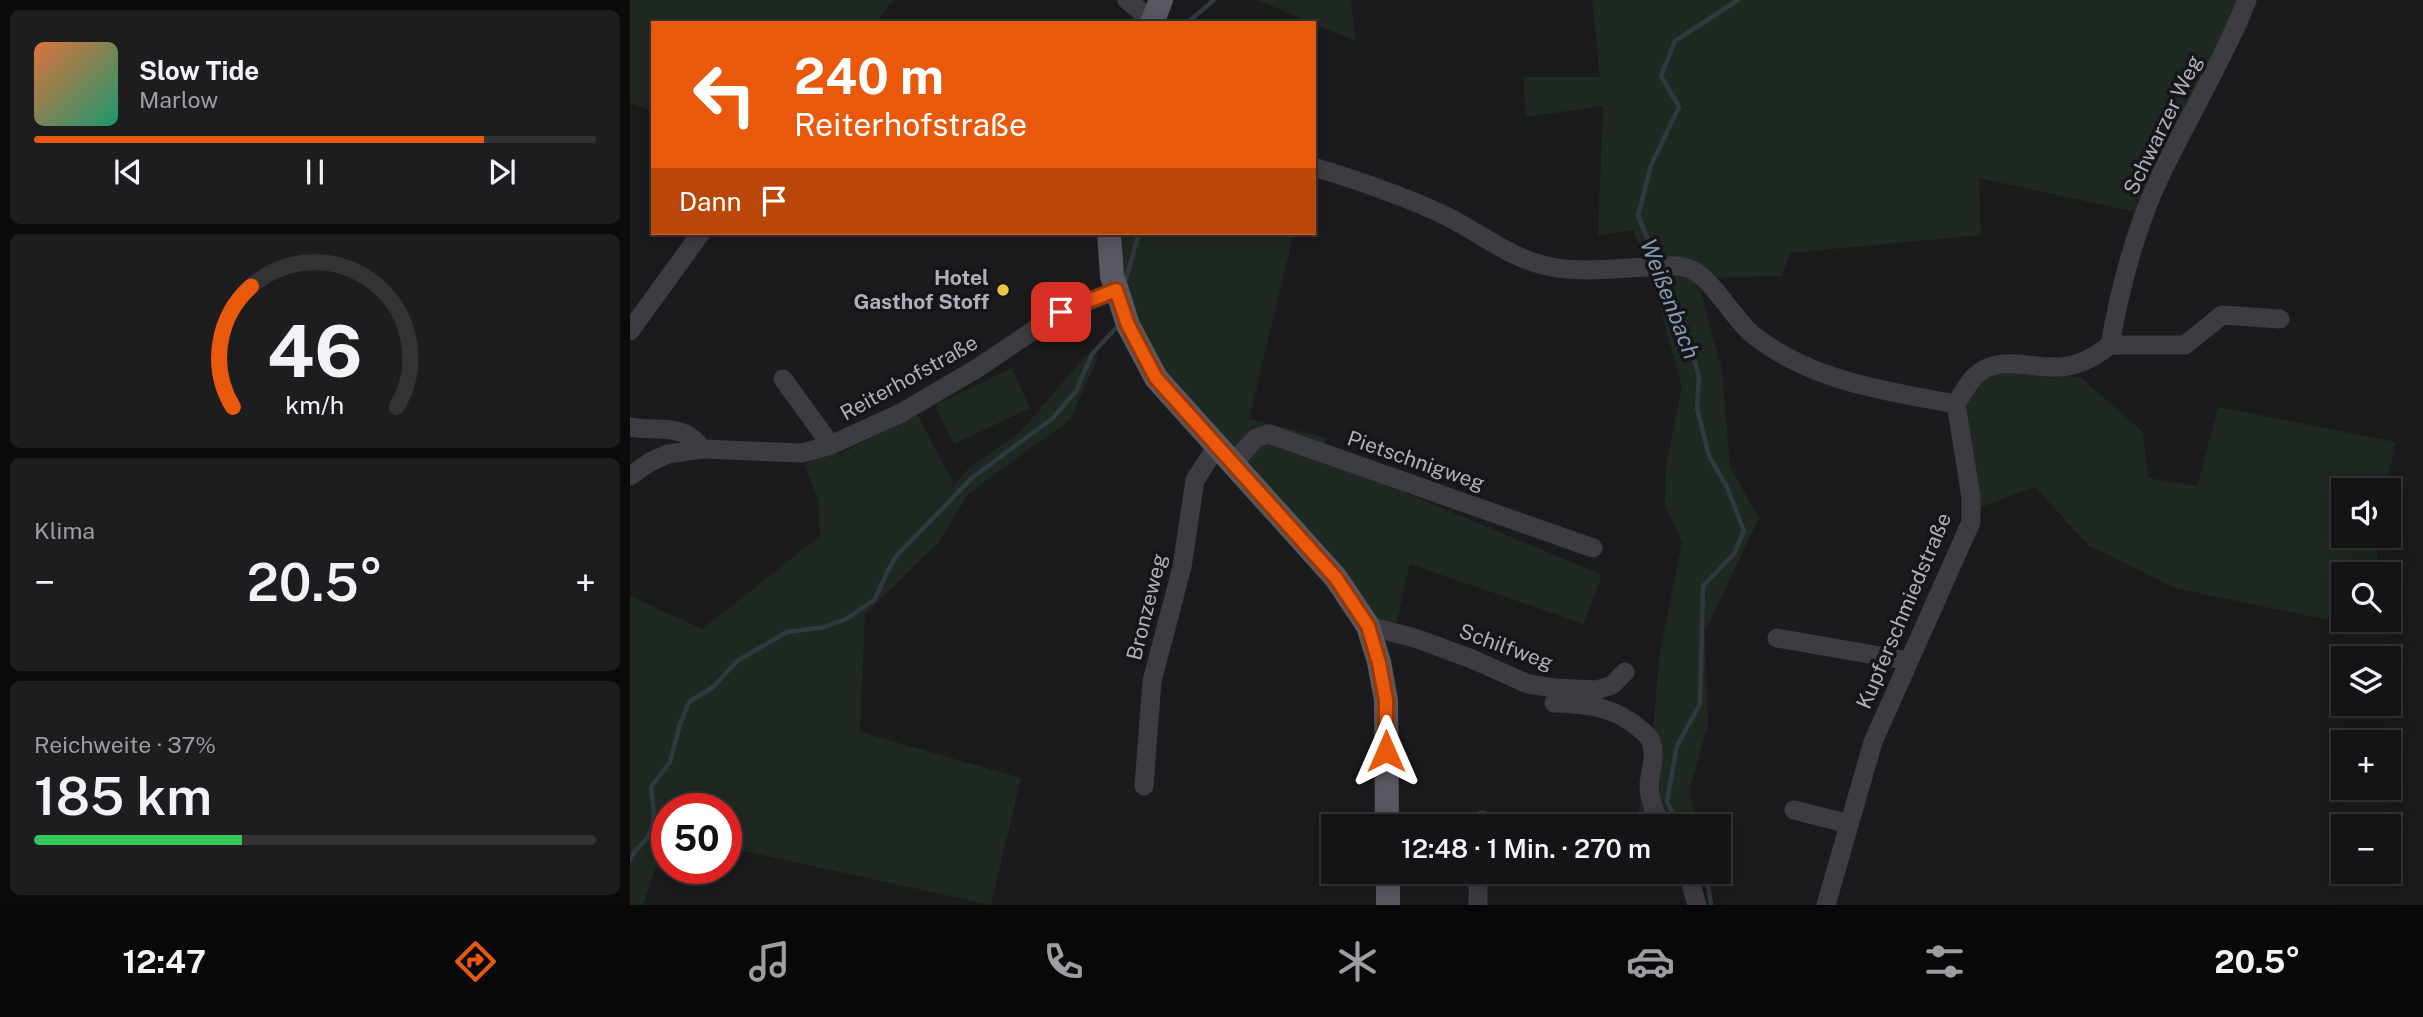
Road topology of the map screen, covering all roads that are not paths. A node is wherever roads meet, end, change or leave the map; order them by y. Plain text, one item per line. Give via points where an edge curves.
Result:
1 (1127, 0) edge
2 (2247, 0) edge
3 (1155, 15) edge
4 (1316, 168) edge
5 (700, 235) edge
6 (1109, 235) edge
7 (1116, 290) junction
8 (2280, 319) dead end
9 (630, 331) edge
10 (2110, 345) junction
11 (782, 379) dead end
12 (1956, 404) junction
13 (630, 428) edge
14 (831, 445) junction
15 (702, 449) junction
16 (1225, 455) junction
17 (630, 476) edge
18 (1593, 548) dead end
19 (1368, 626) junction
20 (1777, 638) dead end
21 (1909, 661) junction
22 (1625, 672) dead end
23 (1553, 703) dead end
24 (1144, 786) dead end
25 (1794, 810) dead end
26 (1387, 814) edge
27 (1656, 814) edge
28 (1849, 824) junction
29 (1388, 884) edge
30 (1478, 884) edge
31 (1691, 884) edge
32 (1388, 905) edge
33 (1478, 905) edge
34 (1697, 905) edge
35 (1826, 905) edge

1 - 3 street
2 - 10 street, Schwarzer Weg via 2160,176 2119,296
4 - 12 street via 1424,206 1511,254 1546,267 1690,269 1702,276 1739,322 1769,346 1824,374 1868,388
5 - 9 street
6 - 7 main road
7 - 14 street, Reiterhofstraße via 1061,312 976,369
7 - 16 main road via 1128,325 1156,378
8 - 10 street via 2222,315 2185,345
10 - 12 street via 2080,363 2058,367 2005,363 1984,370
11 - 14 street
12 - 21 street, Kupferschmiedstraße via 1972,497 1971,522
13 - 15 street via 684,431
14 - 15 street, Reiterhofstraße via 802,453
15 - 17 street, Reiterhofstraße via 668,454
16 - 18 street, Pietschnigweg via 1269,434
16 - 19 main road via 1336,578
16 - 24 street, Bronzeweg via 1195,480 1182,567 1152,681
19 - 22 street, Schilfweg via 1415,638 1528,684 1604,689
19 - 26 main road via 1386,700
20 - 21 street
21 - 28 street, Kupferschmiedstraße via 1872,742
23 - 27 street via 1611,709 1649,737 1653,751 1649,788
25 - 28 street
28 - 35 street, Kupferschmiedstraße
29 - 32 main road
30 - 33 street
31 - 34 street

